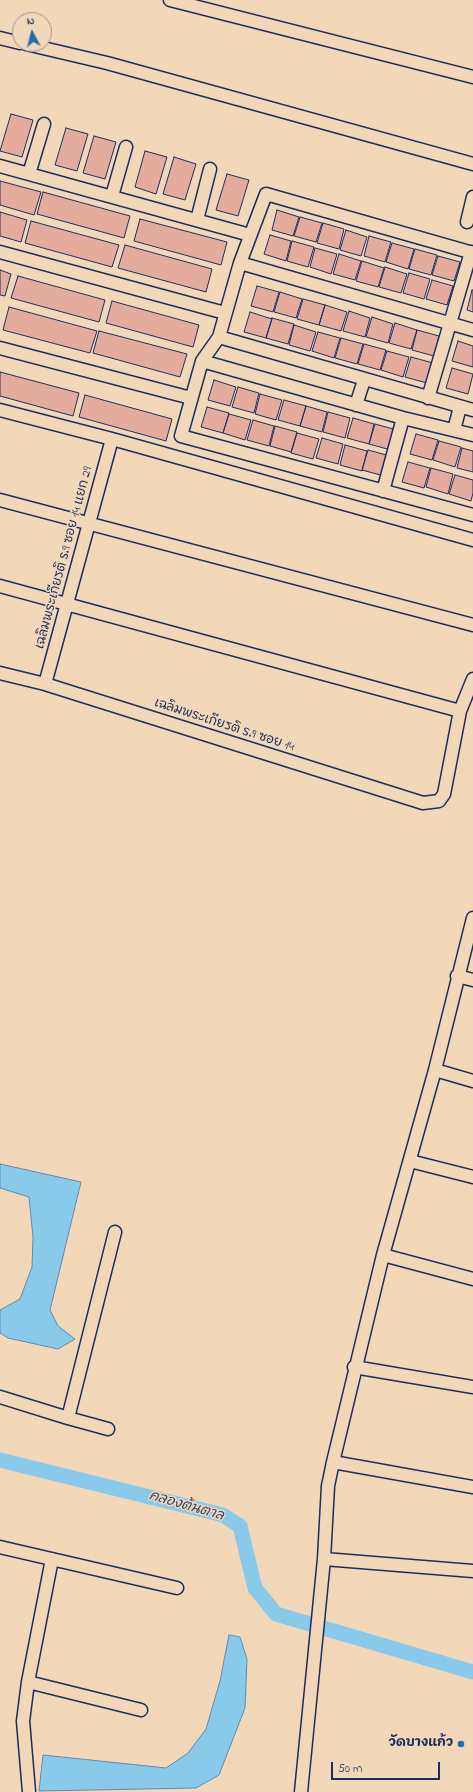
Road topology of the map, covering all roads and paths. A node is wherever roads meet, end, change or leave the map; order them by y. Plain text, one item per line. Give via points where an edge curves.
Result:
1 (170, 0) edge
2 (0, 38) edge
3 (12, 41) edge
4 (52, 50) edge
5 (473, 77) edge
6 (44, 124) dead end
7 (126, 147) dead end
8 (473, 164) edge
9 (0, 166) edge
10 (210, 170) dead end
11 (29, 174) junction
12 (112, 196) junction
13 (473, 197) edge
14 (197, 220) junction
15 (467, 222) dead end
16 (250, 235) junction
17 (0, 252) edge
18 (472, 252) edge
19 (240, 263) junction
20 (225, 313) junction
21 (450, 324) junction
22 (473, 330) edge
23 (220, 337) junction
24 (0, 348) edge
25 (202, 361) junction
26 (364, 380) junction
27 (191, 398) junction
28 (428, 398) junction
29 (356, 405) junction
30 (460, 407) junction
31 (0, 410) edge
32 (473, 410) edge
33 (403, 418) junction
34 (454, 430) junction
35 (473, 435) edge
36 (112, 439) junction
37 (383, 491) junction
38 (0, 500) edge
39 (473, 515) edge
40 (88, 524) junction
41 (473, 540) edge
42 (0, 586) edge
43 (67, 605) junction
44 (473, 625) edge
45 (0, 674) edge
46 (473, 679) edge
47 (45, 684) junction
48 (460, 711) junction
49 (473, 918) edge
50 (457, 976) junction
51 (473, 980) edge
52 (435, 1070) junction
53 (473, 1081) edge
54 (410, 1161) junction
55 (473, 1177) edge
56 (115, 1232) dead end
57 (383, 1255) junction
58 (473, 1279) edge
59 (354, 1367) junction
60 (473, 1387) edge
61 (0, 1397) edge
62 (68, 1418) junction
63 (108, 1429) dead end
64 (333, 1462) junction
65 (473, 1487) edge
66 (0, 1547) edge
67 (52, 1559) junction
68 (324, 1559) junction
69 (473, 1571) edge
70 (177, 1588) dead end
71 (28, 1682) junction
72 (142, 1710) dead end
73 (29, 1792) edge
74 (301, 1792) edge

1 - 5 street
2 - 3 street
4 - 8 street
6 - 11 street
7 - 12 street
9 - 11 street
10 - 14 street
11 - 12 street
12 - 14 street
13 - 15 street
14 - 16 street
16 - 18 street via 266,194
16 - 19 street
17 - 20 street
18 - 21 street
19 - 20 street
19 - 21 street
20 - 23 street
21 - 22 street
21 - 28 street
23 - 25 street
23 - 26 street
24 - 27 street
25 - 27 street
25 - 29 street
26 - 28 street
26 - 29 street
27 - 37 street via 181,436
28 - 30 street
29 - 33 street
30 - 32 street
30 - 34 street
31 - 36 street
33 - 34 street
33 - 37 street
34 - 35 street
36 - 40 street, เฉลิมพระเกียรติ ร.9 ซอย 14 แยก 29
36 - 41 street
37 - 39 street
38 - 40 street
40 - 43 street, เฉลิมพระเกียรติ ร.9 ซอย 14 แยก 29
40 - 44 street
42 - 43 street
43 - 47 street, เฉลิมพระเกียรติ ร.9 ซอย 14 แยก 29
43 - 48 street
45 - 47 street, เฉลิมพระเกียรติ ร.9 ซอย 14
46 - 48 street
47 - 48 street, เฉลิมพระเกียรติ ร.9 ซอย 14 via 424,804 439,801 444,794
49 - 50 street
50 - 51 street
50 - 52 street
52 - 53 street
52 - 54 street
54 - 55 street
54 - 57 street
56 - 62 street
57 - 58 street
57 - 59 street
59 - 60 street
59 - 64 street
61 - 62 street
62 - 63 street
64 - 65 street
64 - 68 street via 328,1486
66 - 67 street
67 - 70 street
67 - 71 street
68 - 69 street
68 - 74 street
71 - 72 street
71 - 73 street via 23,1721

